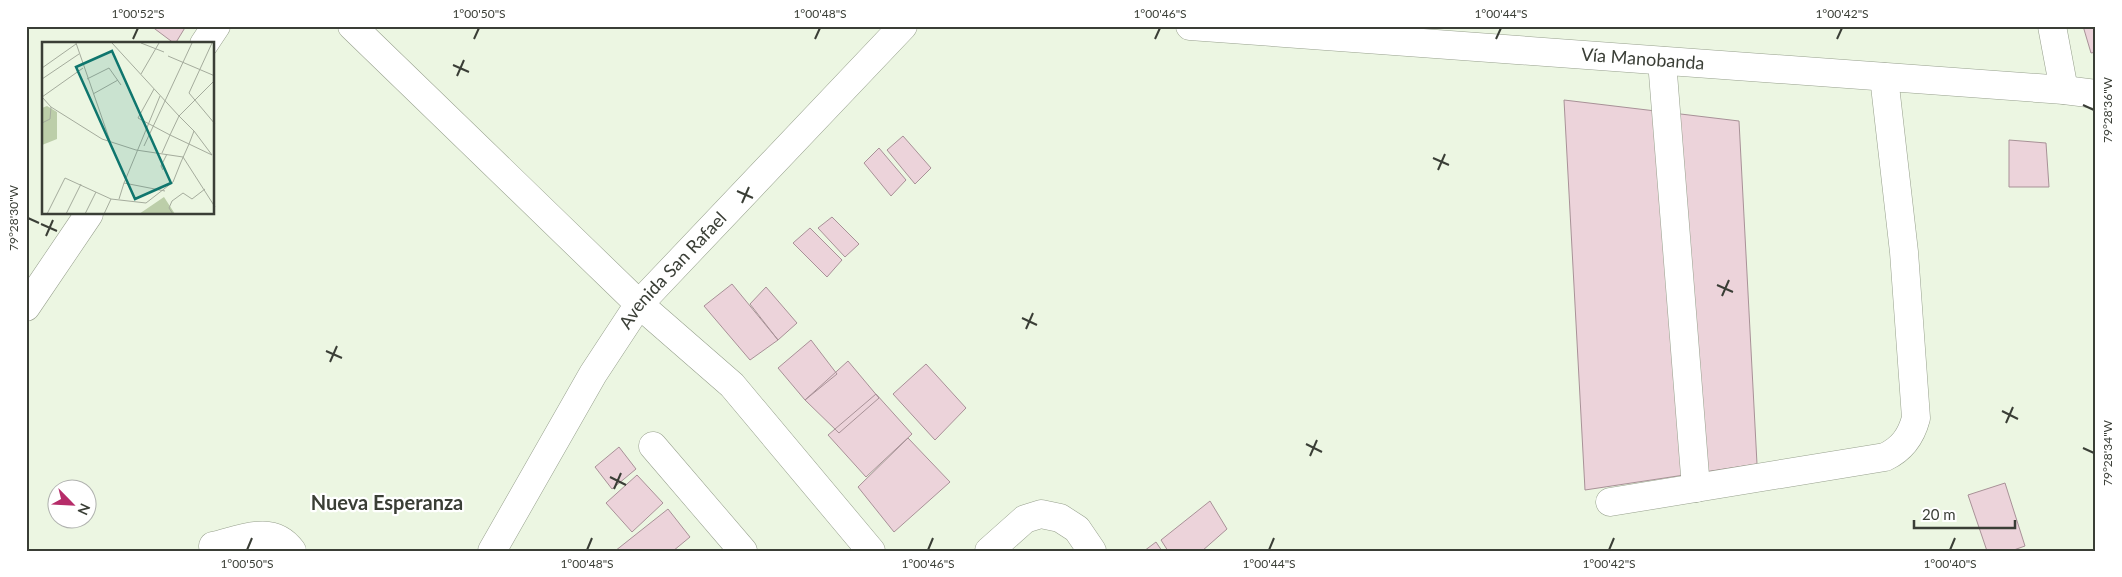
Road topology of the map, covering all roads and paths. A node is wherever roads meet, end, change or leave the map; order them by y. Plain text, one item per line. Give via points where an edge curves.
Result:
1 (216, 26) edge
2 (352, 26) edge
3 (903, 26) edge
4 (1190, 26) edge
5 (2052, 26) edge
6 (205, 42) edge
7 (1662, 61) junction
8 (1884, 77) junction
9 (2064, 90) junction
10 (2096, 94) edge
11 (88, 215) edge
12 (639, 304) junction
13 (26, 307) edge
14 (653, 446) dead end
15 (1696, 488) junction
16 (1610, 502) dead end
17 (212, 546) dead end
18 (292, 551) edge
19 (492, 551) edge
20 (743, 551) edge
21 (871, 551) edge
22 (989, 551) edge
23 (1092, 551) edge

1 - 6 street
2 - 12 street
3 - 12 street, Avenida San Rafael
4 - 7 street, Vía Manobanda
5 - 9 street
7 - 8 street, Vía Manobanda
7 - 15 street
8 - 9 street, Vía Manobanda
8 - 15 street via 1904,252 1916,418 1913,430 1898,451 1885,457
9 - 10 street, Vía Manobanda
11 - 13 street
12 - 19 street, Avenida San Rafael via 593,374
12 - 21 street via 732,385
14 - 20 street
15 - 16 street
17 - 18 street via 264,534 281,540
22 - 23 street via 1025,519 1041,514 1060,518 1077,529

